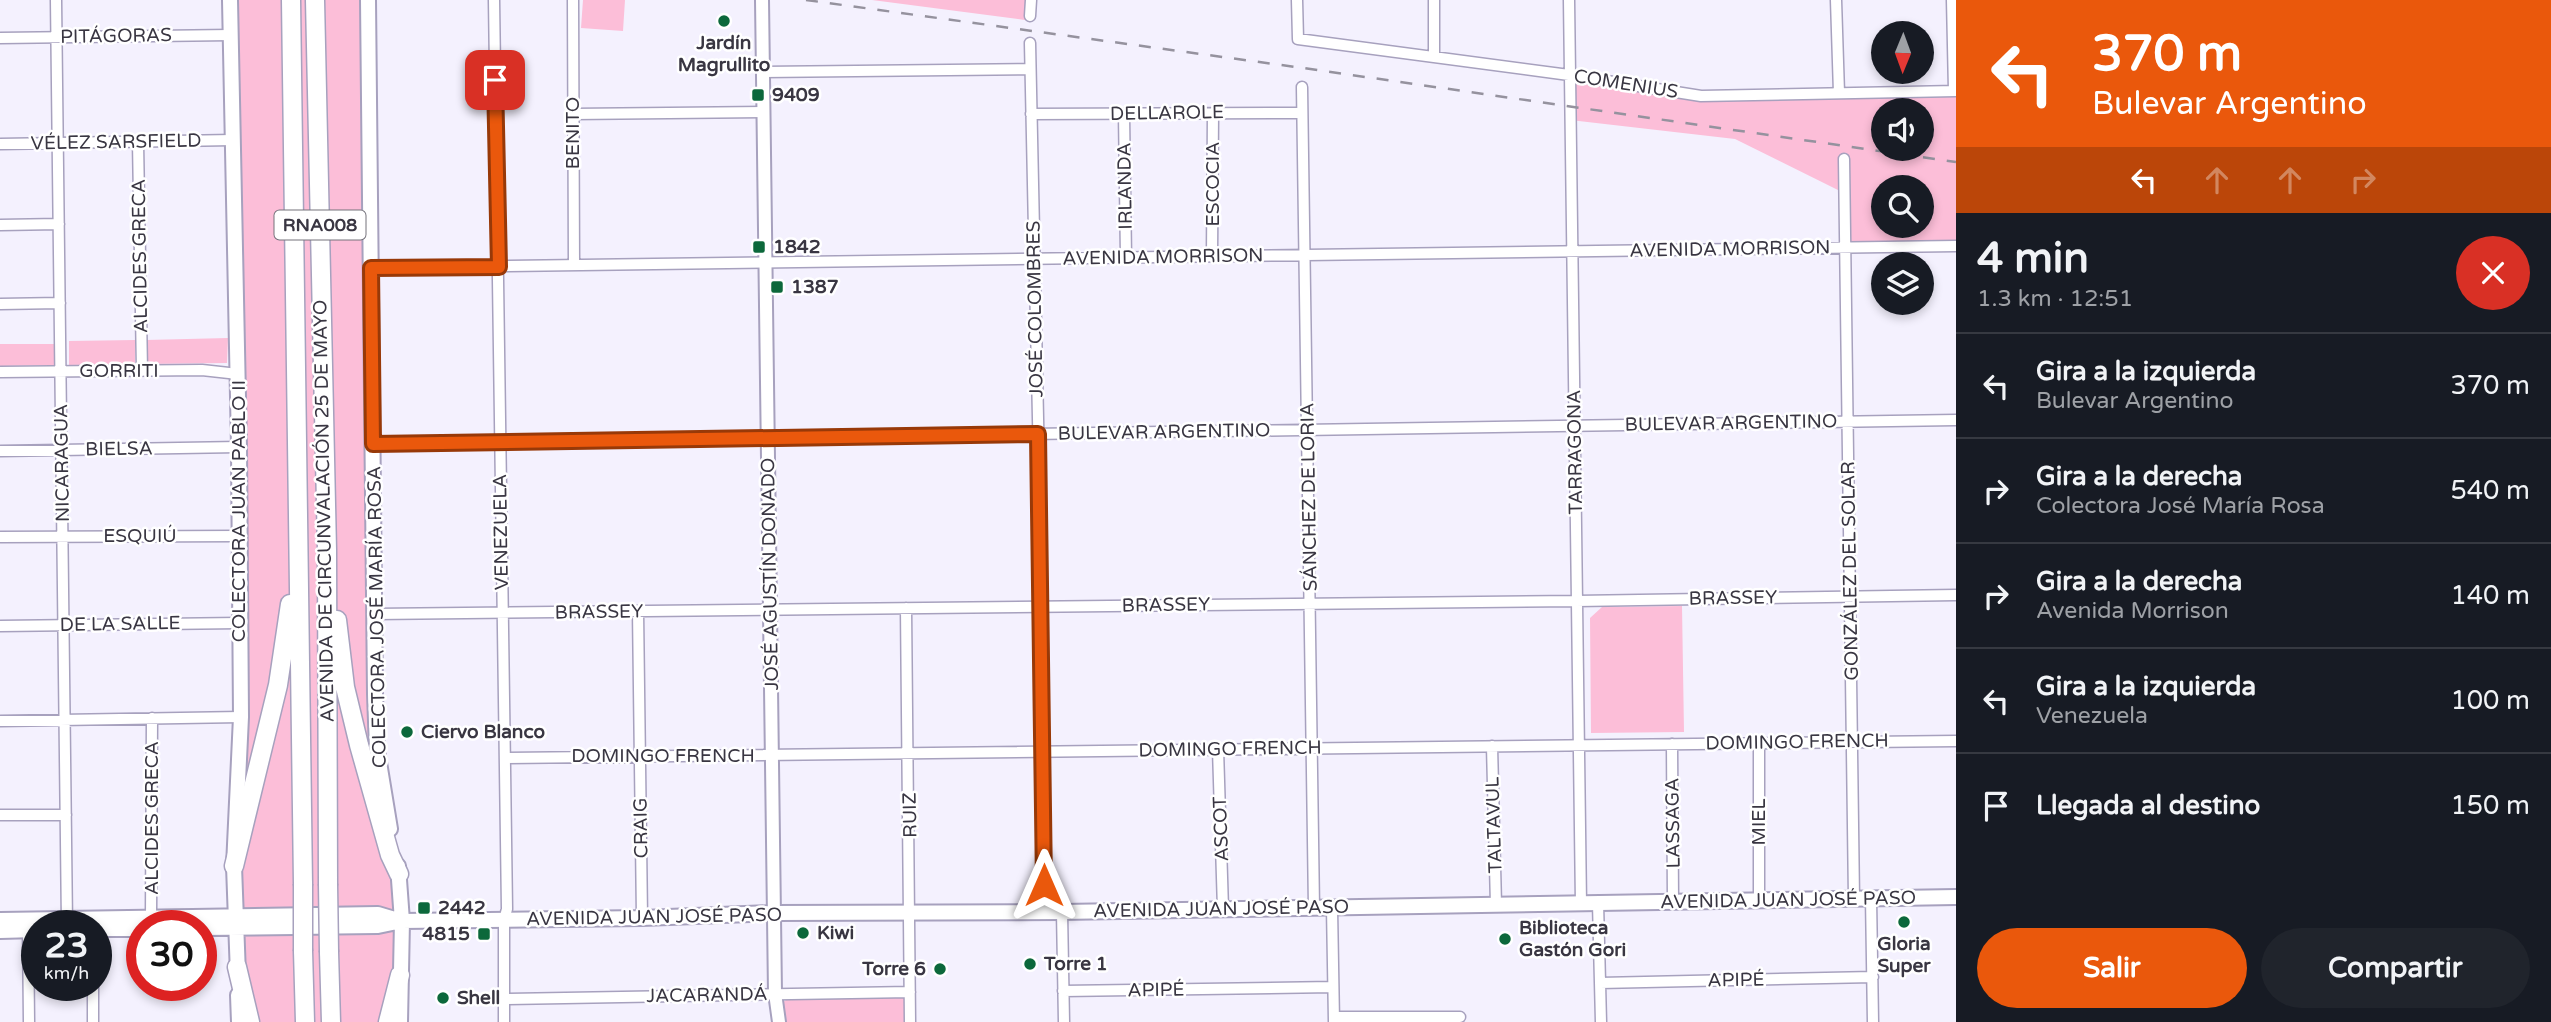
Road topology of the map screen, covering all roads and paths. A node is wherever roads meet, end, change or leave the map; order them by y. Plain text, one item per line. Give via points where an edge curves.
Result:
1 (57, 0) edge
2 (230, 0) edge
3 (291, 0) edge
4 (315, 0) edge
5 (368, 0) edge
6 (494, 0) edge
7 (573, 0) edge
8 (762, 0) edge
9 (1031, 0) edge
10 (1297, 0) edge
11 (1434, 0) edge
12 (1569, 0) edge
13 (1836, 0) edge
14 (1952, 0) edge
15 (1030, 16) dead end
16 (231, 35) junction
17 (57, 37) junction
18 (0, 38) edge
19 (1030, 43) dead end
20 (1434, 57) junction
21 (1030, 69) junction
22 (763, 72) junction
23 (1569, 75) junction
24 (1302, 87) dead end
25 (1955, 92) edge
26 (1839, 93) junction
27 (764, 112) junction
28 (1213, 113) junction
29 (1303, 113) junction
30 (573, 114) junction
31 (1031, 114) junction
32 (1124, 114) junction
33 (233, 140) junction
34 (138, 142) junction
35 (58, 143) junction
36 (0, 144) edge
37 (1844, 159) dead end
38 (59, 224) junction
39 (0, 225) edge
40 (1956, 246) edge
41 (1844, 247) junction
42 (1572, 251) junction
43 (1305, 255) junction
44 (1212, 256) junction
45 (1126, 258) junction
46 (1034, 259) junction
47 (766, 263) junction
48 (575, 265) junction
49 (499, 267) junction
50 (371, 268) junction
51 (60, 303) junction
52 (0, 304) edge
53 (61, 371) junction
54 (142, 371) junction
55 (0, 372) edge
56 (238, 374) junction
57 (1956, 420) edge
58 (1848, 422) junction
59 (1575, 426) junction
60 (1308, 430) junction
61 (1038, 434) junction
62 (768, 438) junction
63 (499, 442) junction
64 (373, 444) junction
65 (239, 447) junction
66 (62, 450) junction
67 (0, 451) edge
68 (299, 503) junction
69 (63, 536) junction
70 (239, 536) junction
71 (0, 537) edge
72 (327, 550) junction
73 (1956, 595) edge
74 (1851, 596) junction
75 (1577, 601) junction
76 (1310, 604) junction
77 (1042, 606) junction
78 (906, 608) junction
79 (770, 610) junction
80 (638, 611) junction
81 (502, 613) junction
82 (375, 614) junction
83 (240, 623) junction
84 (64, 625) junction
85 (0, 626) edge
86 (241, 717) junction
87 (152, 718) junction
88 (65, 720) junction
89 (0, 721) edge
90 (1852, 741) junction
91 (1956, 741) edge
92 (1759, 743) junction
93 (1672, 744) junction
94 (1579, 745) junction
95 (1492, 746) junction
96 (1311, 748) junction
97 (1218, 749) junction
98 (1043, 751) junction
99 (909, 753) junction
100 (640, 756) junction
101 (772, 756) junction
102 (505, 758) junction
103 (66, 815) junction
104 (0, 816) edge
105 (234, 866) junction
106 (399, 874) junction
107 (1956, 897) edge
108 (1871, 898) junction
109 (1854, 899) junction
110 (1759, 900) junction
111 (1673, 901) junction
112 (1598, 903) junction
113 (1581, 904) junction
114 (1496, 905) junction
115 (1314, 908) junction
116 (1332, 908) junction
117 (1223, 909) junction
118 (67, 910) edge
119 (147, 910) edge
120 (911, 912) junction
121 (1044, 912) junction
122 (1062, 912) junction
123 (774, 913) junction
124 (642, 918) junction
125 (0, 920) edge
126 (503, 920) junction
127 (402, 921) junction
128 (217, 922) edge
129 (235, 922) junction
130 (21, 925) edge
131 (217, 925) edge
132 (21, 928) edge
133 (0, 931) edge
134 (237, 967) junction
135 (400, 975) junction
136 (1873, 977) junction
137 (1600, 983) junction
138 (1333, 987) junction
139 (1063, 991) junction
140 (910, 992) junction
141 (775, 993) junction
142 (504, 999) junction
143 (29, 1001) edge
144 (93, 1001) edge
145 (1460, 1017) dead end
146 (1334, 1020) edge
147 (29, 1022) edge
148 (93, 1022) edge
149 (239, 1022) edge
150 (250, 1022) edge
151 (305, 1022) edge
152 (331, 1022) edge
153 (388, 1022) edge
154 (400, 1022) edge
155 (504, 1022) edge
156 (779, 1022) edge
157 (910, 1022) edge
158 (1064, 1022) edge
159 (1601, 1022) edge
160 (1873, 1022) edge

1 - 17 street, NICARAGUA
2 - 16 main road, COLECTORA JUAN PABLO II
3 - 68 highway, AVENIDA DE CIRCUNVALACIÓN 25 DE MAYO / RNA008
4 - 72 highway, AVENIDA DE CIRCUNVALACIÓN 25 DE MAYO / RNA008
5 - 50 main road, COLECTORA JOSÉ MARÍA ROSA
6 - 49 street, VENEZUELA
7 - 30 street, BENITO
8 - 22 street, JOSÉ AGUSTÍN DONADO
9 - 15 street
10 - 20 street, COMENIUS via 1298,40
11 - 20 street
12 - 23 street, TARRAGONA
13 - 26 street
14 - 25 street
16 - 17 street, PITÁGORAS
16 - 33 main road, COLECTORA JUAN PABLO II
17 - 18 street, PITÁGORAS
17 - 35 street, NICARAGUA
19 - 21 street, JOSÉ COLOMBRES
20 - 23 street, COMENIUS
21 - 22 street
21 - 31 street, JOSÉ COLOMBRES
22 - 27 street, JOSÉ AGUSTÍN DONADO
23 - 26 street, COMENIUS via 1701,96
23 - 42 street, TARRAGONA
24 - 29 street, SÁNCHEZ DE LORIA
25 - 26 street, COMENIUS
27 - 30 street
27 - 47 street, JOSÉ AGUSTÍN DONADO
28 - 29 street, DELLAROLE
28 - 32 street, DELLAROLE
28 - 44 street, ESCOCIA
29 - 43 street, SÁNCHEZ DE LORIA
30 - 48 street, BENITO
31 - 32 street, DELLAROLE
31 - 46 street, JOSÉ COLOMBRES
32 - 45 street, IRLANDA
33 - 34 street, VÉLEZ SARSFIELD
33 - 56 main road, COLECTORA JUAN PABLO II
34 - 35 street, VÉLEZ SARSFIELD
34 - 54 street, ALCIDES GRECA
35 - 36 street, VÉLEZ SARSFIELD
35 - 38 street, NICARAGUA
37 - 41 street, GONZÁLEZ DEL SOLAR
38 - 39 street
38 - 51 street, NICARAGUA
40 - 41 street, AVENIDA MORRISON
41 - 42 street, AVENIDA MORRISON
41 - 58 street, GONZÁLEZ DEL SOLAR
42 - 43 street, AVENIDA MORRISON
42 - 59 street, TARRAGONA
43 - 44 street, AVENIDA MORRISON
43 - 60 street, SÁNCHEZ DE LORIA
44 - 45 street, AVENIDA MORRISON
45 - 46 street, AVENIDA MORRISON
46 - 47 street, AVENIDA MORRISON
46 - 61 street, JOSÉ COLOMBRES
47 - 48 street, AVENIDA MORRISON
47 - 62 street, JOSÉ AGUSTÍN DONADO
48 - 49 street, AVENIDA MORRISON
49 - 50 street, AVENIDA MORRISON
49 - 63 street, VENEZUELA
50 - 64 main road, COLECTORA JOSÉ MARÍA ROSA
51 - 52 street
51 - 53 street, NICARAGUA
53 - 54 street, GORRITI
53 - 55 street, GORRITI
53 - 66 street, NICARAGUA
54 - 56 street, GORRITI
56 - 65 main road, COLECTORA JUAN PABLO II
57 - 58 street, BULEVAR ARGENTINO
58 - 59 street, BULEVAR ARGENTINO
58 - 74 street, GONZÁLEZ DEL SOLAR
59 - 60 street, BULEVAR ARGENTINO
59 - 75 street, TARRAGONA
60 - 61 street, BULEVAR ARGENTINO
60 - 76 street, SÁNCHEZ DE LORIA
61 - 62 street, BULEVAR ARGENTINO
61 - 77 street, JOSÉ COLOMBRES
62 - 63 street, BULEVAR ARGENTINO
62 - 79 street, JOSÉ AGUSTÍN DONADO
63 - 64 street, BULEVAR ARGENTINO
63 - 81 street, VENEZUELA
64 - 82 main road, COLECTORA JOSÉ MARÍA ROSA
65 - 66 street, BIELSA
65 - 70 main road, COLECTORA JUAN PABLO II
66 - 67 street, BIELSA
66 - 69 street, NICARAGUA
68 - 105 highway via 278,685
68 - 151 highway, AVENIDA DE CIRCUNVALACIÓN 25 DE MAYO / RNA008, bridge
69 - 70 street, ESQUIÚ
69 - 71 street, ESQUIÚ
69 - 84 street, NICARAGUA
70 - 83 main road, COLECTORA JUAN PABLO II
72 - 106 highway via 345,687 387,846
72 - 152 highway, AVENIDA DE CIRCUNVALACIÓN 25 DE MAYO / RNA008, bridge
73 - 74 street, BRASSEY
74 - 75 street, BRASSEY
74 - 90 street, GONZÁLEZ DEL SOLAR
75 - 76 street, BRASSEY
75 - 94 street, TARRAGONA
76 - 77 street, BRASSEY
76 - 96 street, SÁNCHEZ DE LORIA
77 - 78 street, BRASSEY
77 - 98 street, JOSÉ COLOMBRES
78 - 79 street, BRASSEY
78 - 99 street, RUIZ
79 - 80 street, BRASSEY
79 - 101 street, JOSÉ AGUSTÍN DONADO
80 - 81 street, BRASSEY
80 - 100 street, CRAIG
81 - 82 street, BRASSEY
81 - 102 street, VENEZUELA
82 - 106 main road, COLECTORA JOSÉ MARÍA ROSA via 377,750
83 - 84 street, DE LA SALLE
83 - 86 main road, COLECTORA JUAN PABLO II
84 - 85 street, DE LA SALLE
84 - 88 street, NICARAGUA
86 - 87 street
86 - 105 main road, COLECTORA JUAN PABLO II
87 - 88 street
87 - 119 street, ALCIDES GRECA
88 - 89 street
88 - 103 street, NICARAGUA
90 - 91 street, DOMINGO FRENCH
90 - 92 street, DOMINGO FRENCH
90 - 109 street, GONZÁLEZ DEL SOLAR
92 - 93 street, DOMINGO FRENCH
92 - 110 street, MIEL
93 - 94 street, DOMINGO FRENCH
93 - 111 street, LASSAGA
94 - 95 street, DOMINGO FRENCH
94 - 113 street, TARRAGONA
95 - 96 street, DOMINGO FRENCH
95 - 114 street, TALTAVUL
96 - 97 street, DOMINGO FRENCH
96 - 115 street, SÁNCHEZ DE LORIA
97 - 98 street, DOMINGO FRENCH
97 - 117 street, ASCOT
98 - 99 street, DOMINGO FRENCH
98 - 121 street, JOSÉ COLOMBRES
99 - 101 street, DOMINGO FRENCH
99 - 120 street, RUIZ
100 - 101 street, DOMINGO FRENCH
100 - 102 street, DOMINGO FRENCH
100 - 124 street, CRAIG
101 - 123 street, JOSÉ AGUSTÍN DONADO
102 - 126 street, VENEZUELA via 507,909
103 - 104 street
103 - 118 street, NICARAGUA
105 - 129 main road, COLECTORA JUAN PABLO II
106 - 127 main road, COLECTORA JOSÉ MARÍA ROSA
107 - 108 main road, AVENIDA JUAN JOSÉ PASO
108 - 109 main road, AVENIDA JUAN JOSÉ PASO
108 - 136 street
109 - 110 main road, AVENIDA JUAN JOSÉ PASO
110 - 111 main road, AVENIDA JUAN JOSÉ PASO
111 - 112 main road, AVENIDA JUAN JOSÉ PASO
112 - 113 main road, AVENIDA JUAN JOSÉ PASO
112 - 137 street
113 - 114 main road, AVENIDA JUAN JOSÉ PASO
114 - 116 main road, AVENIDA JUAN JOSÉ PASO
115 - 116 main road, AVENIDA JUAN JOSÉ PASO
115 - 117 main road, AVENIDA JUAN JOSÉ PASO
116 - 138 street
117 - 122 main road, AVENIDA JUAN JOSÉ PASO
120 - 121 main road, AVENIDA JUAN JOSÉ PASO
120 - 123 main road, AVENIDA JUAN JOSÉ PASO
120 - 140 street, RUIZ
121 - 122 main road, AVENIDA JUAN JOSÉ PASO
122 - 139 street
123 - 124 main road, AVENIDA JUAN JOSÉ PASO
123 - 141 street, JOSÉ AGUSTÍN DONADO
124 - 126 main road, AVENIDA JUAN JOSÉ PASO
125 - 130 main road, AVENIDA JUAN JOSÉ PASO
126 - 127 main road, AVENIDA JUAN JOSÉ PASO
126 - 142 street, VENEZUELA
127 - 129 main road, AVENIDA JUAN JOSÉ PASO via 378,914
127 - 135 main road, COLECTORA JOSÉ MARÍA ROSA
128 - 129 main road, AVENIDA JUAN JOSÉ PASO
129 - 131 main road, AVENIDA JUAN JOSÉ PASO
129 - 134 main road, COLECTORA JUAN PABLO II
132 - 133 main road, AVENIDA JUAN JOSÉ PASO
134 - 149 main road, COLECTORA JUAN PABLO II
134 - 150 highway
135 - 153 highway
135 - 154 main road, COLECTORA JOSÉ MARÍA ROSA
136 - 137 street, APIPÉ
136 - 160 street
137 - 159 street
138 - 139 street, APIPÉ
138 - 146 street
139 - 158 street
140 - 141 street, JACARANDÁ
140 - 157 street, RUIZ
141 - 142 street, JACARANDÁ
141 - 156 street, JOSÉ AGUSTÍN DONADO
142 - 155 street, VENEZUELA
143 - 147 street
144 - 148 street
145 - 146 street

